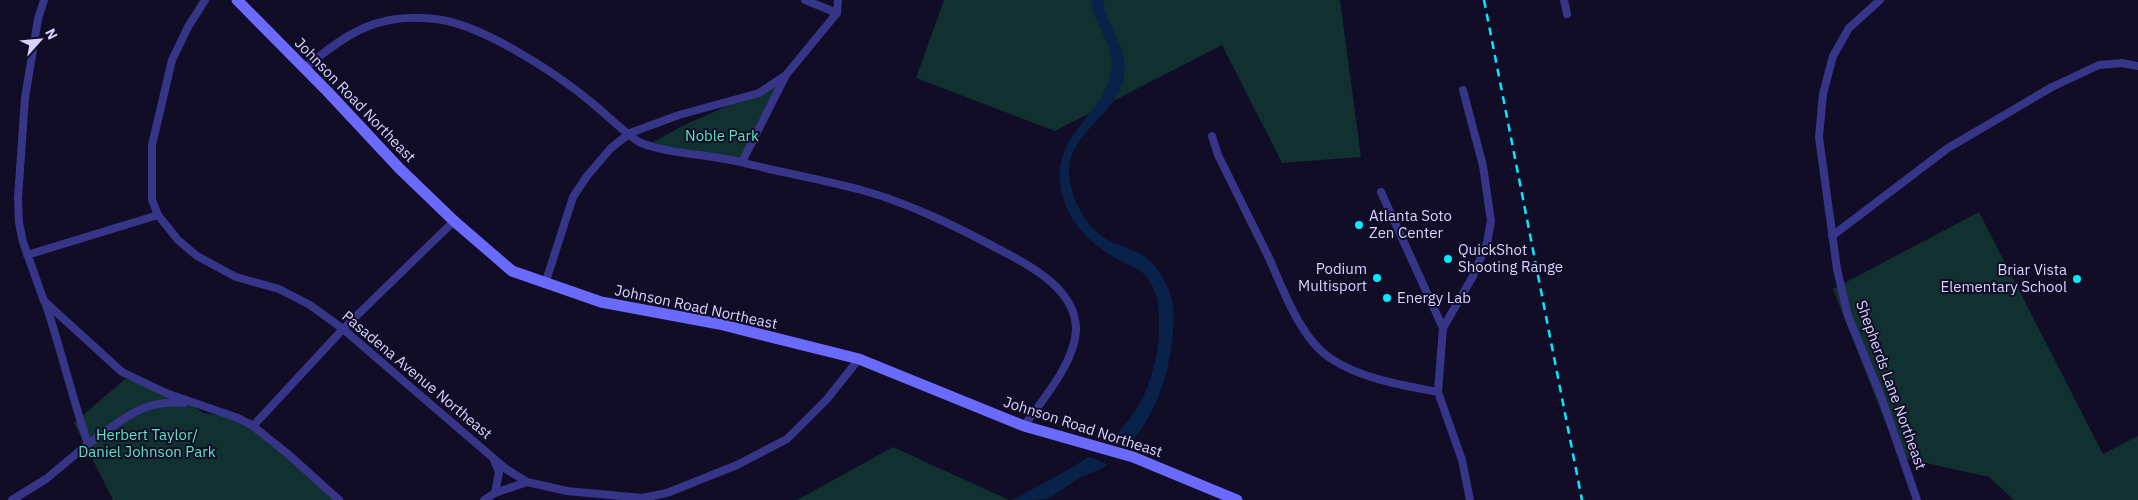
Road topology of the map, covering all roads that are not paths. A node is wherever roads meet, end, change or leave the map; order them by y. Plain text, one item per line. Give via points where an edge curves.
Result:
1 (44, 0) edge
2 (206, 0) edge
3 (237, 0) edge
4 (805, 0) edge
5 (838, 0) edge
6 (1564, 0) edge
7 (1880, 0) edge
8 (837, 13) junction
9 (1567, 14) dead end
10 (2138, 66) edge
11 (305, 68) junction
12 (786, 75) junction
13 (1463, 90) dead end
14 (630, 133) junction
15 (1212, 136) dead end
16 (742, 162) junction
17 (1381, 192) dead end
18 (158, 215) junction
19 (454, 221) junction
20 (1832, 236) junction
21 (27, 256) junction
22 (545, 284) junction
23 (44, 301) junction
24 (1443, 328) junction
25 (343, 329) junction
26 (859, 359) junction
27 (1438, 392) junction
28 (192, 404) junction
29 (253, 426) junction
30 (1024, 426) junction
31 (88, 444) junction
32 (493, 459) junction
33 (527, 482) junction
34 (495, 494) junction
35 (1233, 499) edge
36 (12, 500) edge
37 (339, 500) edge
38 (484, 500) edge
39 (1470, 500) edge
40 (1917, 500) edge

1 - 21 street via 24,98 19,166 19,223
2 - 18 street, Pasadena Avenue Northeast via 172,60 152,145 152,200
3 - 11 street, Johnson Road Northeast
4 - 8 street
5 - 8 street
6 - 9 street
7 - 20 street, Shepherds Lane Northeast via 1849,28 1833,56 1823,94 1819,137
8 - 12 street
10 - 20 street via 2122,63 2099,65 2052,86 1948,148
11 - 14 street via 346,37 376,22 405,17 437,19 471,27 511,48 584,96
11 - 19 street, Johnson Road Northeast
12 - 14 street via 759,93 679,115
12 - 16 street
13 - 24 street via 1483,166 1491,220 1487,243 1473,276
14 - 16 street via 638,143
14 - 22 street via 611,148 573,197
15 - 27 street via 1287,300 1313,342 1329,358 1353,370 1397,384
16 - 30 street via 866,191 952,224 1052,282 1067,300 1076,330 1056,382
17 - 24 street
18 - 21 street
18 - 25 street, Pasadena Avenue Northeast via 178,240 197,256 236,276 278,289 310,305
19 - 22 street, Johnson Road Northeast via 512,271
19 - 25 street
20 - 40 street, Shepherds Lane Northeast via 1848,316 1882,399
21 - 23 street
22 - 26 street, Johnson Road Northeast via 601,302 719,324
23 - 28 street via 122,372
23 - 31 street
24 - 27 street
25 - 29 street
25 - 32 street, Pasadena Avenue Northeast
26 - 30 street, Johnson Road Northeast
26 - 33 street, Pasadena Avenue Northeast via 827,399 788,439 737,465 667,493 642,498 567,491
27 - 39 street via 1462,460
28 - 29 street
28 - 31 street via 152,404 136,411
29 - 37 street
30 - 35 street, Johnson Road Northeast via 1133,457
31 - 36 street via 46,479
32 - 33 street, Pasadena Avenue Northeast
32 - 34 street via 499,472
33 - 34 street
34 - 38 street

